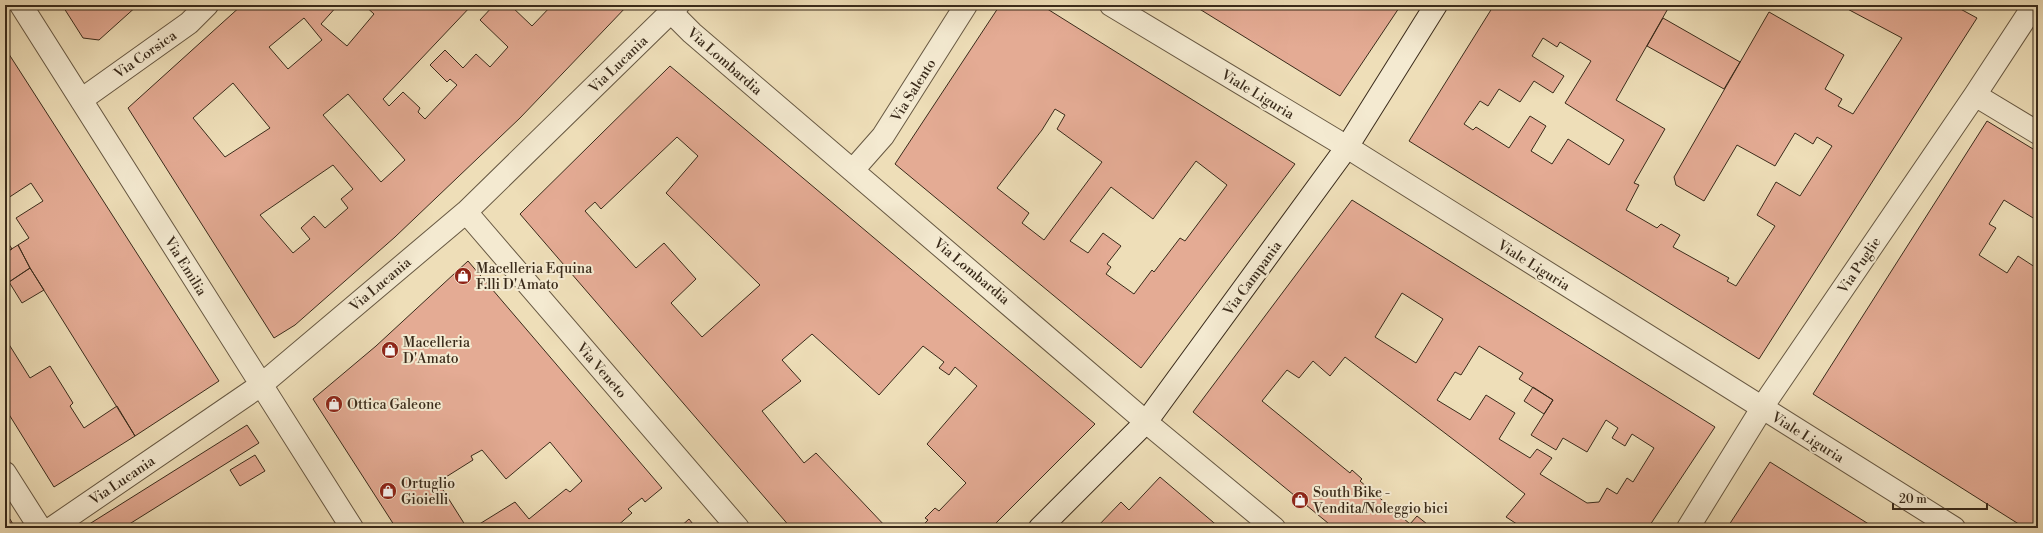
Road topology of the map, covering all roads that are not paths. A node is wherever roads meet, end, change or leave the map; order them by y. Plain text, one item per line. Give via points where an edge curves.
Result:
1 (21, 5) edge
2 (207, 5) edge
3 (966, 5) edge
4 (1111, 5) edge
5 (1436, 5) edge
6 (2033, 5) edge
7 (675, 9) edge
8 (1975, 95) junction
9 (81, 100) junction
10 (2038, 133) edge
11 (1347, 147) junction
12 (853, 170) junction
13 (466, 212) junction
14 (261, 385) junction
15 (1762, 408) junction
16 (1146, 422) junction
17 (5, 473) edge
18 (40, 528) edge
19 (52, 528) edge
20 (352, 528) edge
21 (738, 528) edge
22 (1040, 528) edge
23 (1274, 528) edge
24 (1688, 528) edge
25 (1954, 528) edge

1 - 9 street, Via Emilia
2 - 9 street, Via Corsica via 189,23
3 - 12 street, Via Salento via 883,136
4 - 11 street, Viale Liguria
5 - 11 street, Via Campania
6 - 8 street, Via Puglie
7 - 12 street, Via Lombardia via 692,33
7 - 13 street, Via Lucania
8 - 10 street
8 - 15 street, Via Puglie
9 - 14 street, Via Emilia
11 - 15 street, Viale Liguria
11 - 16 street, Via Campania
12 - 16 street, Via Lombardia
13 - 14 street, Via Lucania
13 - 21 street, Via Veneto
14 - 19 street, Via Lucania
14 - 20 street, Via Emilia
15 - 24 street, Via Puglie
15 - 25 street, Viale Liguria
16 - 22 street, Via Campania
16 - 23 street, Via Lombardia
17 - 18 street

